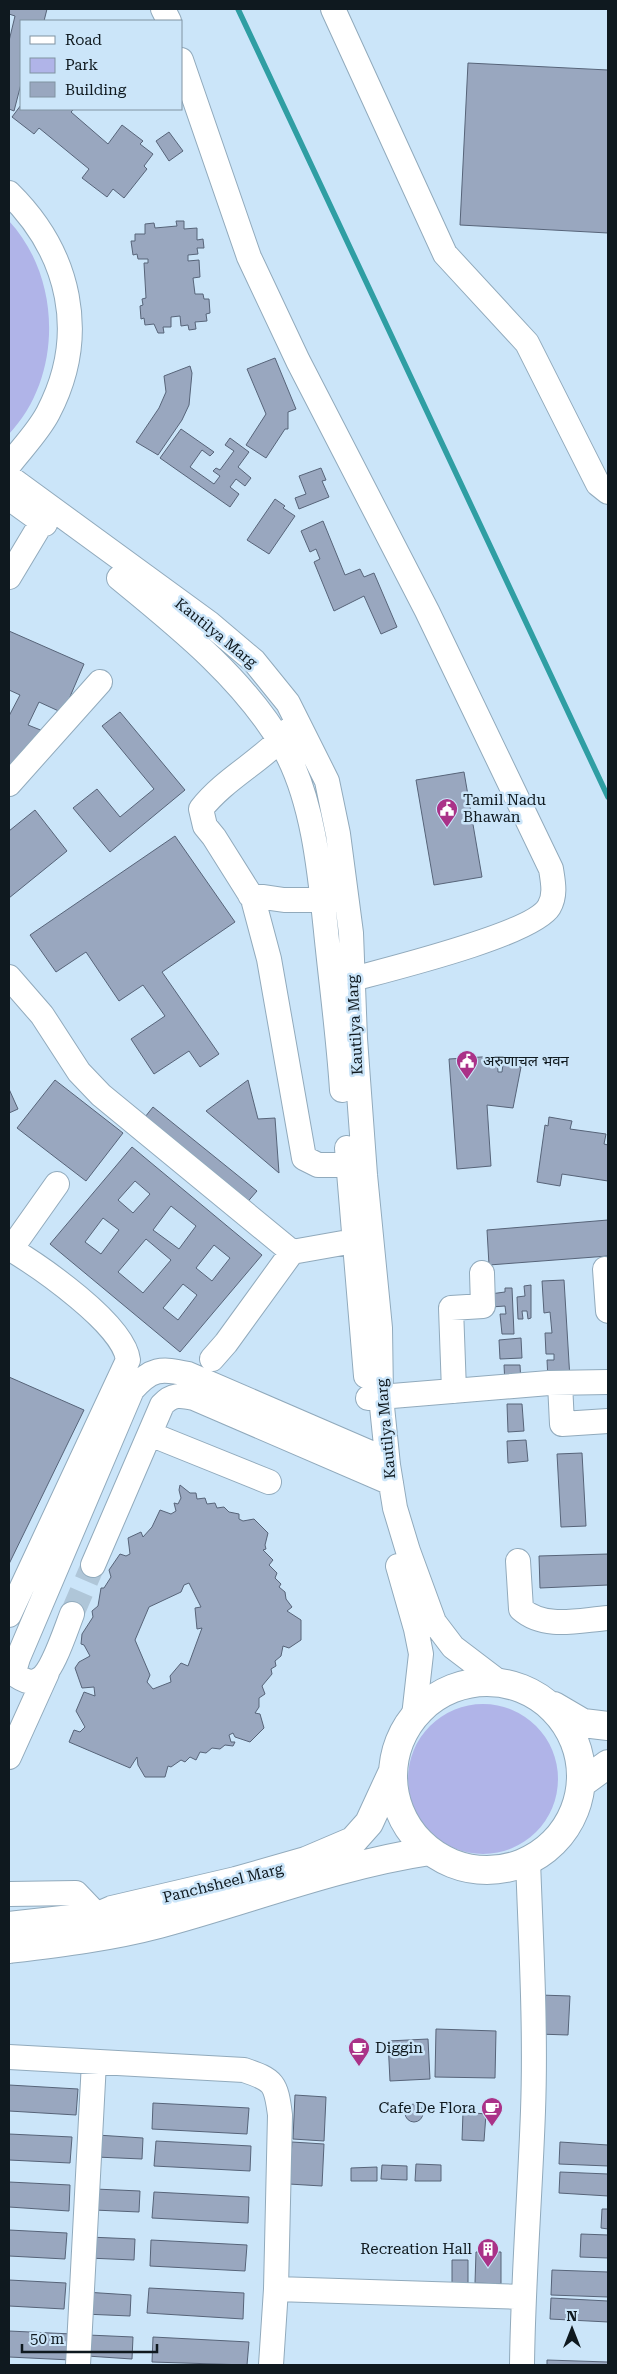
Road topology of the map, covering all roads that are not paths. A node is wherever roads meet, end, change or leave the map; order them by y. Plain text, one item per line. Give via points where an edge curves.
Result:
1 (333, 9) edge
2 (182, 63) edge
3 (9, 193) edge
4 (9, 466) edge
5 (9, 477) edge
6 (608, 492) edge
7 (9, 498) edge
8 (42, 522) junction
9 (9, 577) edge
10 (100, 682) dead end
11 (297, 721) junction
12 (279, 742) junction
13 (9, 784) edge
14 (250, 894) junction
15 (347, 899) junction
16 (322, 901) junction
17 (9, 977) edge
18 (353, 979) junction
19 (356, 1165) junction
20 (57, 1184) dead end
21 (354, 1241) junction
22 (10, 1248) edge
23 (292, 1252) junction
24 (605, 1269) dead end
25 (482, 1273) dead end
26 (608, 1311) edge
27 (212, 1359) dead end
28 (560, 1382) junction
29 (608, 1382) edge
30 (454, 1391) junction
31 (375, 1397) junction
32 (608, 1421) edge
33 (150, 1434) junction
34 (383, 1469) junction
35 (269, 1482) dead end
36 (518, 1561) dead end
37 (93, 1566) tunnel mouth
38 (72, 1614) tunnel mouth
39 (9, 1615) edge
40 (608, 1618) edge
41 (47, 1672) junction
42 (12, 1674) edge
43 (499, 1682) junction
44 (544, 1700) junction
45 (414, 1716) junction
46 (608, 1726) edge
47 (9, 1756) edge
48 (608, 1764) edge
49 (393, 1771) junction
50 (582, 1783) junction
51 (430, 1851) junction
52 (528, 1861) junction
53 (9, 1893) edge
54 (98, 1916) junction
55 (9, 1926) edge
56 (9, 1949) edge
57 (9, 2057) edge
58 (94, 2062) junction
59 (276, 2289) junction
60 (523, 2297) junction
61 (78, 2365) edge
62 (271, 2365) edge
63 (522, 2365) edge

1 - 6 street via 445,254 527,343 598,484
2 - 18 street via 249,257 298,361 427,611 551,869 554,888 550,906 537,920 511,932
3 - 4 street via 34,220 50,245 65,286 70,330 64,374 56,396 38,428
5 - 11 street, Kautilya Marg via 209,623 254,661 288,703
7 - 8 street, Kautilya Marg
8 - 9 street
8 - 12 street, Kautilya Marg via 118,577 206,653 250,700
10 - 13 street
11 - 12 street
11 - 15 street, Kautilya Marg via 326,781 338,834
12 - 14 street via 212,795 201,809 205,826
12 - 16 street, Kautilya Marg via 303,790
14 - 16 street via 284,900
14 - 19 street via 269,959 304,1158 318,1165
15 - 16 street
15 - 18 street, Kautilya Marg
16 - 19 street, Kautilya Marg via 341,1071
17 - 23 street via 42,1015 79,1072 101,1095
18 - 19 street, Kautilya Marg
19 - 21 street, Kautilya Marg
19 - 31 street, Kautilya Marg via 380,1328
20 - 22 street
21 - 23 street
21 - 31 street, Kautilya Marg
22 - 39 street via 83,1301 120,1338 128,1360
23 - 27 street
24 - 26 street
25 - 30 street via 483,1306 451,1308
28 - 29 street
28 - 30 street
28 - 32 street via 562,1424
30 - 31 street
31 - 34 street, Kautilya Marg
33 - 34 street via 162,1405 179,1395
33 - 35 street
33 - 37 street
34 - 42 street via 188,1374 165,1369 144,1375 132,1390
34 - 43 street, Kautilya Marg via 434,1622 453,1647
34 - 45 street, Kautilya Marg via 382,1513 421,1654
36 - 40 street via 521,1609 531,1618 548,1622
38 - 41 street
41 - 42 street via 38,1681 25,1682
41 - 47 street
43 - 44 main road via 523,1688
43 - 45 main road via 467,1683 438,1695
44 - 46 main road via 583,1723
44 - 50 main road via 566,1723 579,1752
45 - 49 main road via 399,1742
48 - 50 main road
49 - 51 main road via 394,1793 402,1815 413,1834
49 - 54 main road, Panchsheel Marg via 369,1823 353,1841 306,1861
50 - 52 main road via 574,1815 555,1842
51 - 52 main road via 452,1863 477,1870 503,1869
51 - 56 main road, Panchsheel Marg via 330,1872 157,1924 71,1942
52 - 60 street via 533,2110
53 - 54 street via 76,1893
54 - 55 main road, Panchsheel Marg
57 - 58 street
58 - 59 street via 244,2070 265,2077 277,2091 280,2115
58 - 61 street
59 - 60 street
59 - 62 street
60 - 63 street

